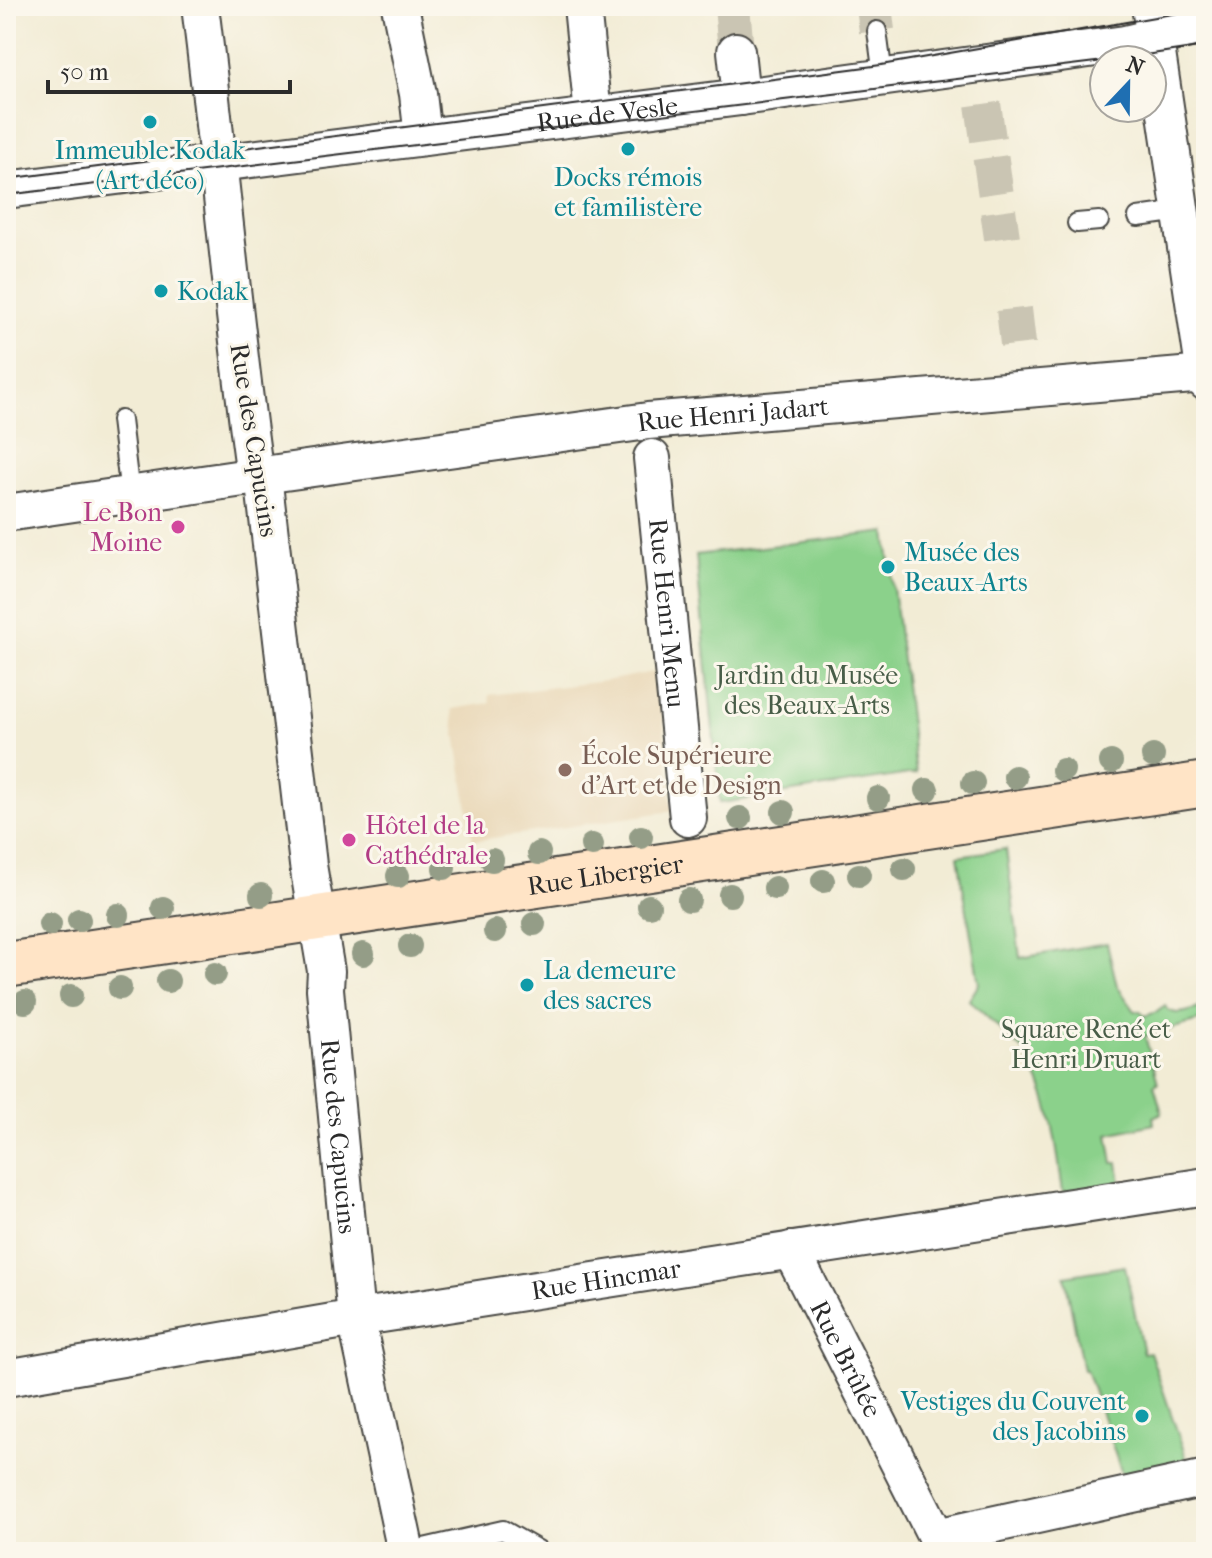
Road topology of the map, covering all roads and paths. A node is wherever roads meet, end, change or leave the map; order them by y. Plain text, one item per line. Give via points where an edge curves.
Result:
1 (200, 6) edge
2 (400, 6) edge
3 (582, 6) edge
4 (1152, 22) edge
5 (1206, 25) edge
6 (877, 31) tunnel mouth
7 (736, 51) tunnel mouth
8 (883, 76) junction
9 (741, 97) junction
10 (593, 115) junction
11 (423, 137) junction
12 (219, 163) junction
13 (6, 190) edge
14 (1180, 211) junction
15 (1138, 217) dead end
16 (1099, 221) dead end
17 (1077, 223) dead end
18 (1205, 378) edge
19 (121, 420) dead end
20 (652, 458) dead end
21 (259, 476) junction
22 (130, 495) junction
23 (6, 513) edge
24 (1206, 784) edge
25 (688, 818) dead end
26 (316, 919) junction
27 (6, 965) edge
28 (1206, 1186) edge
29 (791, 1250) junction
30 (356, 1318) junction
31 (6, 1378) edge
32 (1206, 1478) edge
33 (940, 1544) edge
34 (538, 1550) edge
35 (406, 1552) edge

1 - 12 street, Rue des Capucins
2 - 11 street
3 - 10 street
4 - 5 street, Rue de Vesle
4 - 8 street, Rue de Vesle via 1125,44
4 - 14 street
6 - 8 lane
7 - 9 street
8 - 9 street, Rue de Vesle
9 - 10 street, Rue de Vesle
10 - 11 street, Rue de Vesle
11 - 12 street, Rue de Vesle
12 - 13 street, Rue de Vesle
12 - 21 street, Rue des Capucins via 243,398
14 - 15 lane
14 - 18 street
16 - 17 lane
18 - 21 street, Rue Henri Jadart via 1022,375 829,408 648,421
19 - 22 lane
20 - 25 street, Rue Henri Menu
21 - 22 street, Rue Henri Jadart
21 - 26 street, Rue des Capucins via 301,718
22 - 23 street, Rue Henri Jadart
24 - 26 street, Rue Libergier
26 - 27 street, Rue Libergier
26 - 30 street, Rue des Capucins via 326,971
28 - 29 street, Rue Hincmar
29 - 30 street, Rue Hincmar
29 - 33 street, Rue Brûlée via 878,1408
30 - 31 street, Rue Hincmar
30 - 35 street, Rue des Capucins
32 - 33 street
34 - 35 lane via 503,1530

